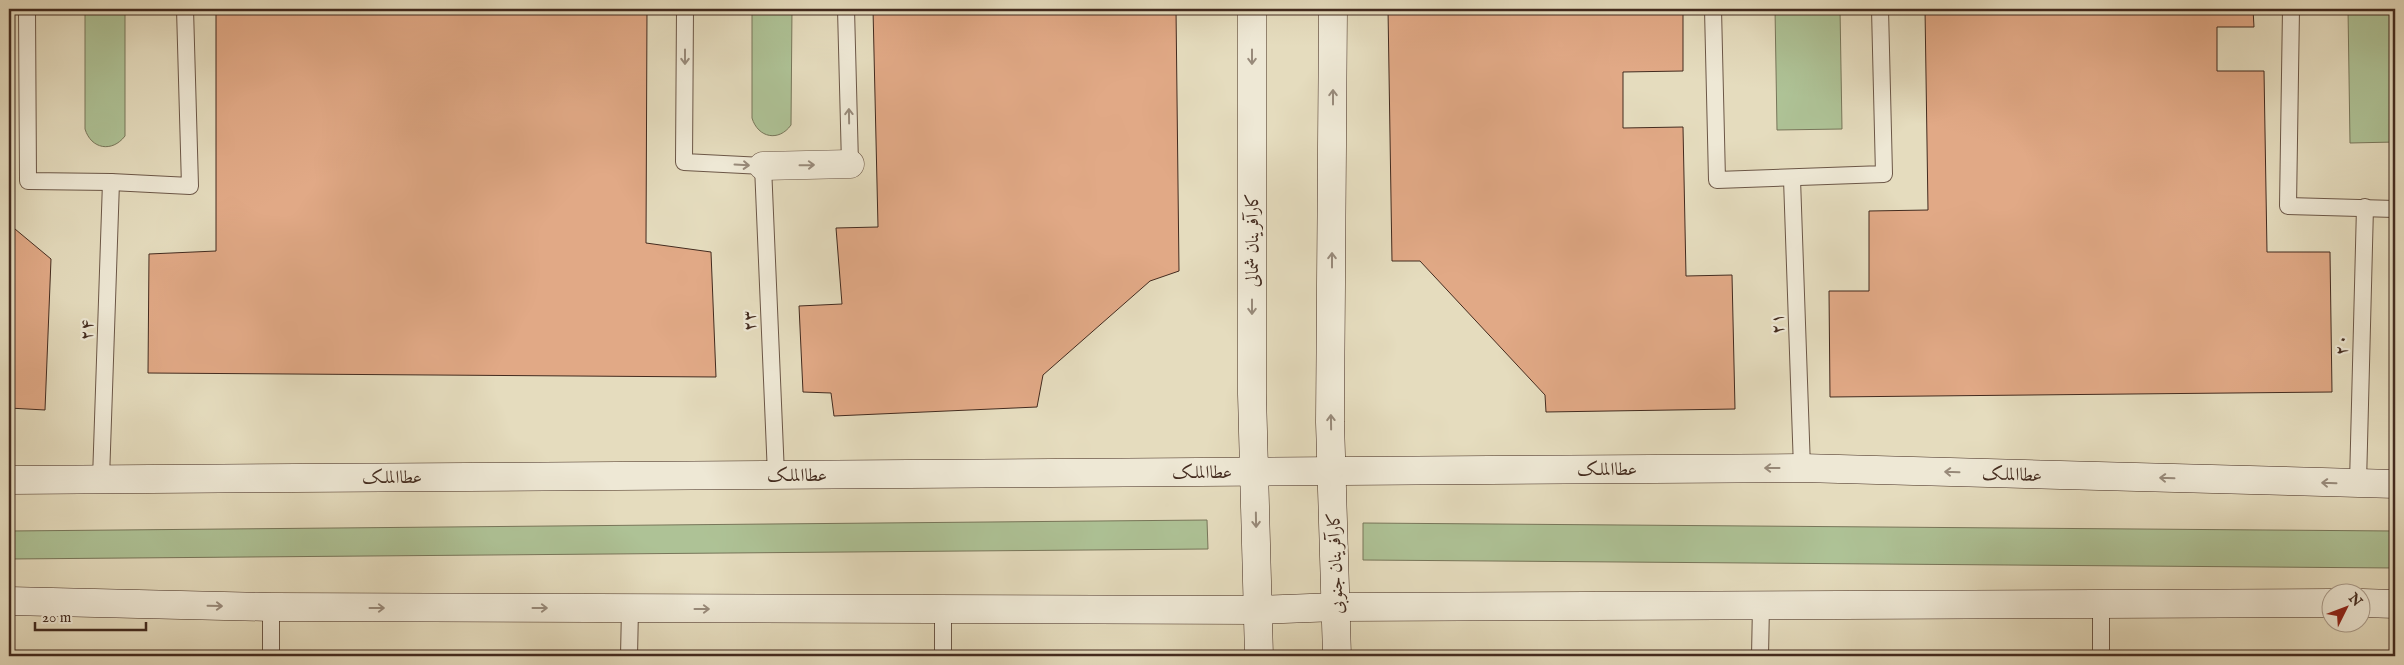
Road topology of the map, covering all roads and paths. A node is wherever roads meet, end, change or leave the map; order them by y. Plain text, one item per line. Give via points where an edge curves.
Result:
1 (27, 9) edge
2 (186, 9) edge
3 (685, 9) edge
4 (846, 9) edge
5 (1252, 9) edge
6 (1333, 9) edge
7 (1713, 9) edge
8 (1880, 9) edge
9 (2291, 9) edge
10 (850, 164) joint
11 (763, 166) junction
12 (1792, 179) junction
13 (111, 182) junction
14 (2364, 208) junction
15 (2395, 209) edge
16 (1802, 468) junction
17 (1255, 471) junction
18 (1332, 471) junction
19 (776, 475) junction
20 (101, 479) junction
21 (9, 480) edge
22 (2358, 484) junction
23 (2395, 484) edge
24 (9, 600) edge
25 (2101, 602) junction
26 (2322, 602) edge
27 (2372, 603) edge
28 (2395, 604) edge
29 (1761, 605) junction
30 (271, 607) junction
31 (1337, 608) junction
32 (630, 609) junction
33 (944, 610) junction
34 (1258, 610) junction
35 (271, 656) edge
36 (629, 656) edge
37 (943, 656) edge
38 (1259, 656) edge
39 (1337, 656) edge
40 (1760, 656) edge
41 (2101, 656) edge

1 - 13 lane via 28,181
2 - 13 lane via 190,186
3 -> 11 lane via 684,162
10 -> 4 lane
5 -> 17 main road, کارآفرینان شمالی
18 -> 6 main road
7 - 12 lane via 1717,180
8 - 12 lane via 1884,174
9 - 14 lane via 2288,206
11 -> 10 main road
11 - 19 lane, ۲۳
12 - 16 lane, ۲۱
13 - 20 lane, ۲۴
14 - 15 lane
14 - 22 lane, ۲۰
16 -> 18 main road, عطاالملک
22 -> 16 main road, عطاالملک
17 - 18 main road, عطاالملک
17 - 19 main road, عطاالملک
17 -> 34 main road
18 - 31 main road, کارآفرینان جنوبی
19 - 20 main road, عطاالملک
20 - 21 main road, عطاالملک
22 - 23 main road, عطاالملک
24 -> 30 main road
25 - 26 main road
25 - 29 main road
25 - 41 lane
27 - 28 main road
29 - 31 main road
29 - 40 lane
30 -> 32 main road
30 - 35 lane
31 - 34 main road
31 - 39 main road, کارآفرینان جنوبی
32 -> 33 main road
32 - 36 lane
33 - 34 main road
33 - 37 lane
34 - 38 main road

